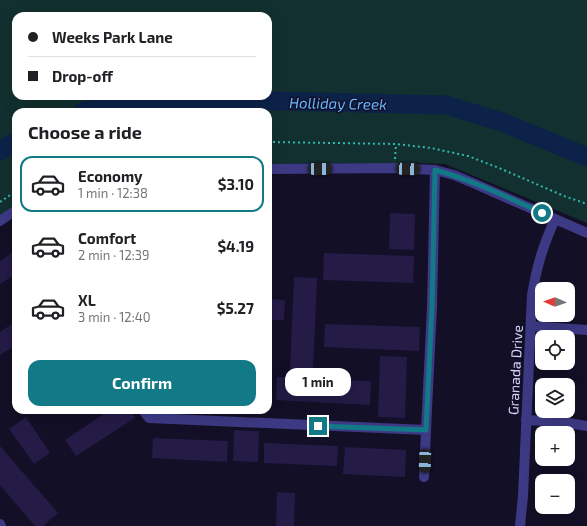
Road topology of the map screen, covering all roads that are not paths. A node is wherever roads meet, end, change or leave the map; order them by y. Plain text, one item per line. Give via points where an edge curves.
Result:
1 (272, 169) edge
2 (435, 170) junction
3 (12, 215) edge
4 (555, 219) junction
5 (0, 221) edge
6 (587, 233) edge
7 (531, 326) junction
8 (587, 330) edge
9 (146, 414) edge
10 (526, 420) junction
11 (587, 426) edge
12 (426, 430) junction
13 (424, 477) dead end
14 (520, 526) edge

1 - 2 street
2 - 4 street via 473,182
2 - 12 street
3 - 5 street
4 - 6 street
4 - 7 street, Granada Drive via 537,268 532,294
7 - 8 street
7 - 10 street, Granada Drive
9 - 12 street via 149,418
10 - 11 street
10 - 14 street, Granada Drive
12 - 13 street

